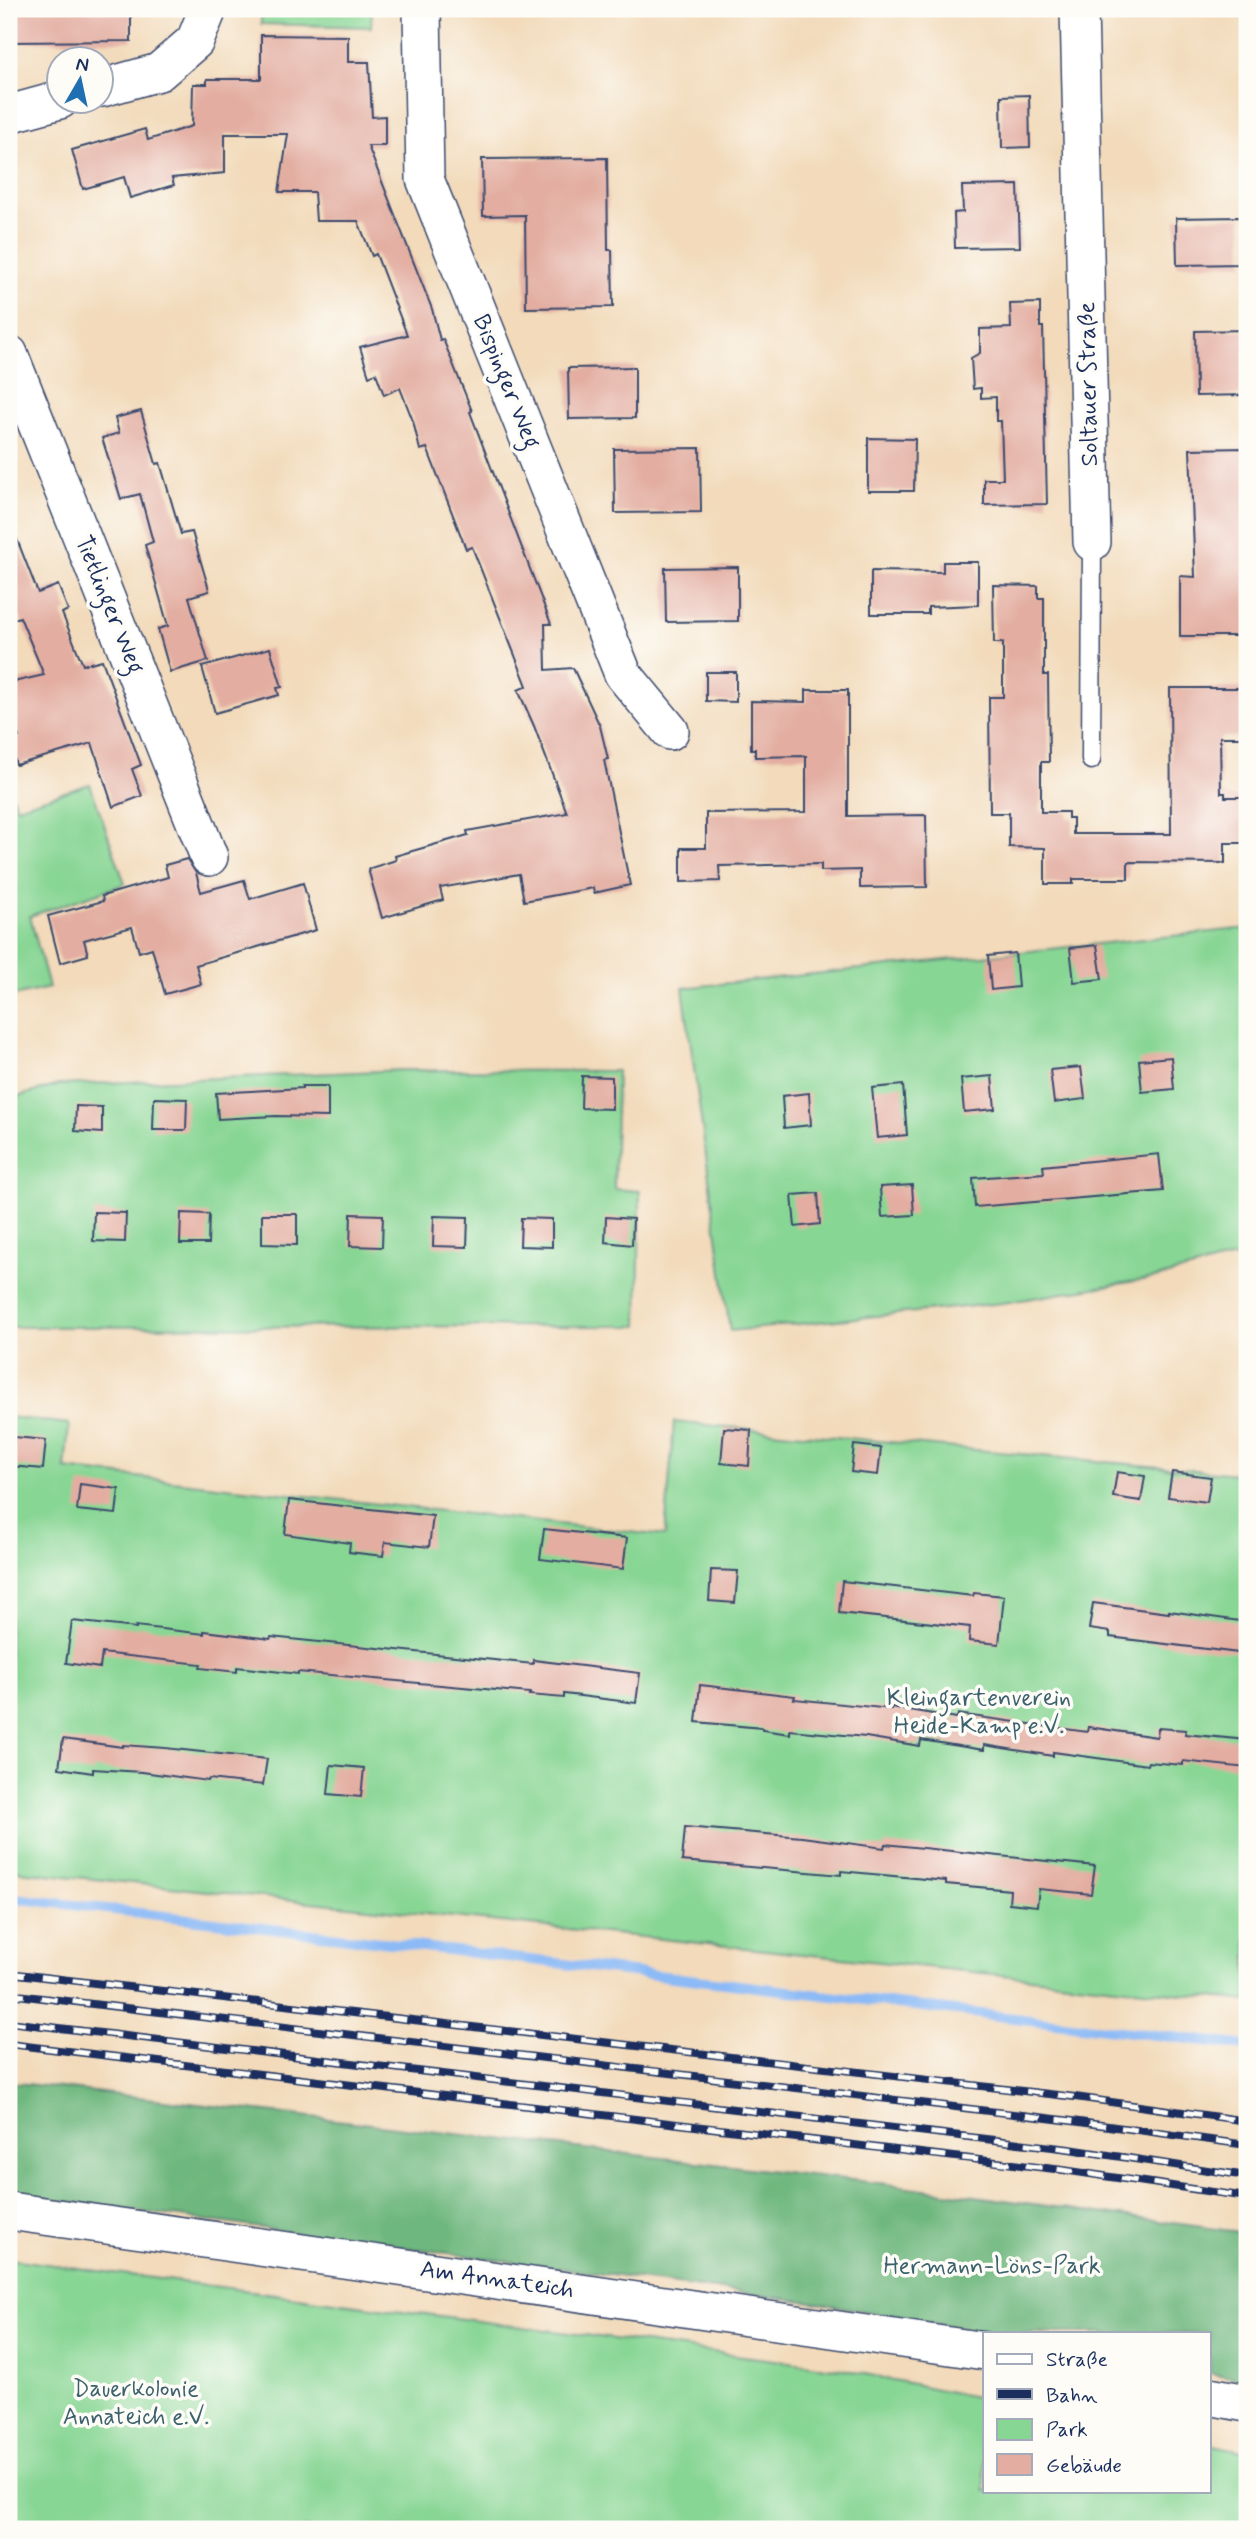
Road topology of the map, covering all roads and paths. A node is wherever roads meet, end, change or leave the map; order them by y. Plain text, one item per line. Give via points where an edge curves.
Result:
1 (208, 9) edge
2 (422, 9) edge
3 (1079, 9) edge
4 (116, 84) edge
5 (46, 104) edge
6 (9, 114) edge
7 (9, 354) edge
8 (1092, 542) joint
9 (670, 731) dead end
10 (1091, 760) dead end
11 (209, 857) dead end
12 (9, 2211) edge
13 (983, 2351) edge
14 (1210, 2396) edge
15 (1247, 2403) edge

1 - 4 street via 195,41 159,72
2 - 9 street, Bispinger Weg via 425,178 622,674
3 - 8 street, Soltauer Straße
5 - 6 street
7 - 11 street, Tietlinger Weg
8 - 10 lane, Soltauer Straße
12 - 13 street, Am Annateich
14 - 15 street

